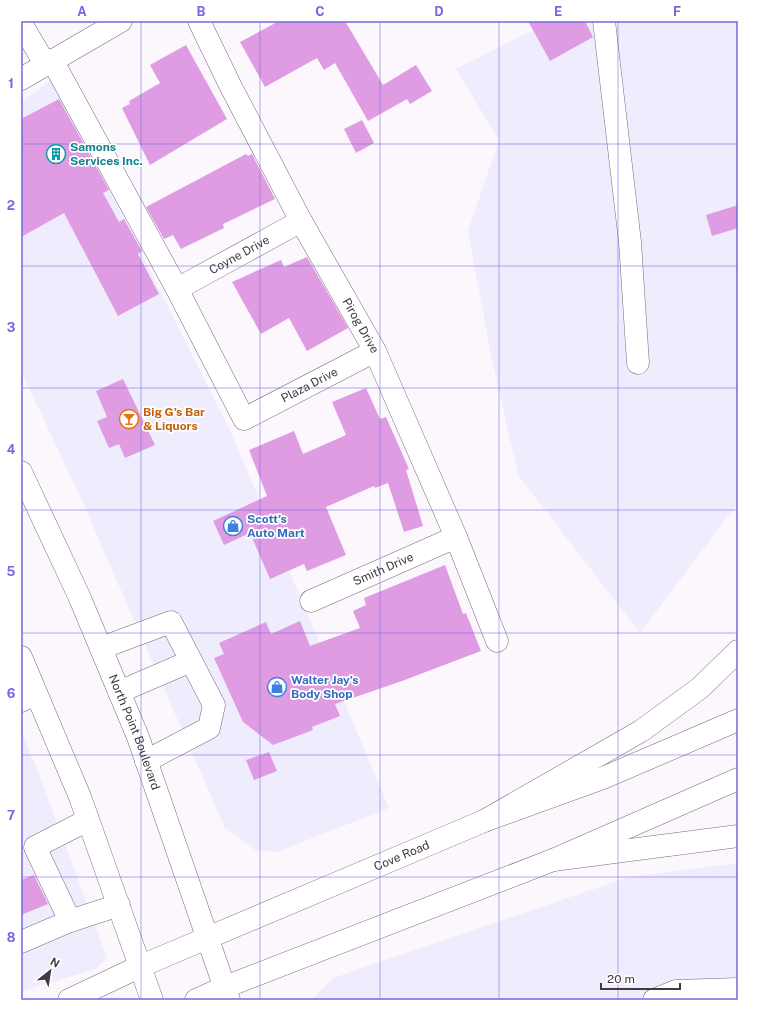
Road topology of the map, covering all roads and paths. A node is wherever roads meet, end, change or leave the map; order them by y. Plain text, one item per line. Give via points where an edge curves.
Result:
1 (121, 21) edge
2 (199, 21) edge
3 (604, 21) edge
4 (21, 23) edge
5 (49, 62) junction
6 (21, 79) edge
7 (301, 221) junction
8 (177, 289) junction
9 (375, 351) junction
10 (638, 363) dead end
11 (21, 472) edge
12 (456, 537) junction
13 (311, 601) dead end
14 (497, 641) dead end
15 (101, 648) junction
16 (738, 651) edge
17 (21, 657) edge
18 (191, 661) junction
19 (119, 692) junction
20 (28, 697) edge
21 (738, 720) edge
22 (146, 761) junction
23 (738, 779) edge
24 (88, 820) junction
25 (484, 821) junction
26 (738, 836) edge
27 (28, 850) edge
28 (553, 860) junction
29 (119, 905) junction
30 (70, 921) junction
31 (208, 937) junction
32 (21, 942) edge
33 (141, 966) junction
34 (738, 989) edge
35 (227, 994) edge
36 (69, 1000) edge
37 (152, 1000) edge
38 (196, 1000) edge
39 (654, 1000) edge

1 - 5 main road
2 - 7 main road, Pirog Drive
3 - 10 main road via 630,242
4 - 5 main road
5 - 6 main road
5 - 8 main road
7 - 8 main road, Coyne Drive
7 - 9 main road, Pirog Drive
8 - 9 main road, Plaza Drive via 244,420
9 - 12 main road, Pirog Drive
11 - 15 main road, North Point Boulevard
12 - 13 main road, Smith Drive
12 - 14 main road, Pirog Drive
15 - 18 main road via 171,622
15 - 19 main road, North Point Boulevard
16 - 25 main road via 700,688 641,731
17 - 20 main road
18 - 19 main road
18 - 22 main road via 214,705 209,728
19 - 22 main road, North Point Boulevard
20 - 24 main road
21 - 25 main road, Cove Road via 603,778
22 - 31 main road, North Point Boulevard
23 - 28 main road
24 - 27 main road
24 - 29 main road
25 - 31 main road, Cove Road
26 - 28 main road
27 - 30 main road
28 - 35 main road
29 - 30 main road
29 - 33 main road
30 - 32 main road
31 - 33 main road, Cove Road
31 - 35 main road, North Point Boulevard
33 - 36 main road, Cove Road
33 - 37 main road
34 - 39 main road via 676,991
35 - 38 main road

